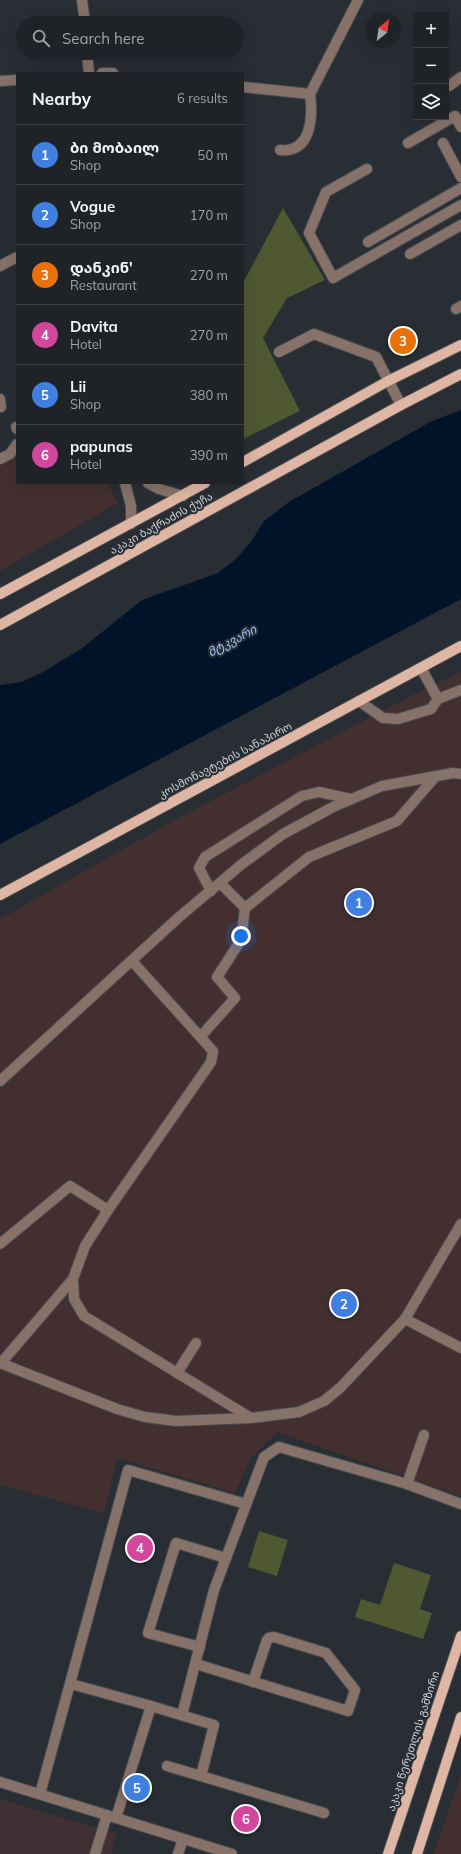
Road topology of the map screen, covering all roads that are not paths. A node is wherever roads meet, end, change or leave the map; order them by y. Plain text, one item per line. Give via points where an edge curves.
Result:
1 (82, 0) edge
2 (358, 0) edge
3 (83, 16) edge
4 (88, 60) edge
5 (89, 72) edge
6 (461, 77) edge
7 (16, 80) edge
8 (0, 81) edge
9 (449, 86) dead end
10 (244, 87) edge
11 (310, 94) junction
12 (461, 126) edge
13 (408, 143) dead end
14 (443, 143) dead end
15 (280, 150) dead end
16 (367, 169) dead end
17 (461, 177) edge
18 (461, 188) edge
19 (461, 205) edge
20 (461, 225) edge
21 (368, 242) dead end
22 (410, 254) dead end
23 (16, 258) edge
24 (0, 266) edge
25 (461, 345) edge
26 (279, 352) dead end
27 (461, 374) edge
28 (388, 381) junction
29 (401, 405) junction
30 (16, 445) edge
31 (0, 459) edge
32 (244, 461) edge
33 (125, 484) edge
34 (150, 484) edge
35 (203, 484) edge
36 (183, 496) junction
37 (131, 524) junction
38 (0, 594) edge
39 (0, 625) edge
40 (461, 646) edge
41 (421, 668) junction
42 (461, 690) edge
43 (438, 699) junction
44 (359, 702) junction
45 (461, 774) edge
46 (435, 777) junction
47 (351, 799) junction
48 (220, 883) junction
49 (211, 891) junction
50 (0, 895) edge
51 (245, 908) junction
52 (132, 961) junction
53 (201, 1036) junction
54 (0, 1081) edge
55 (108, 1210) junction
56 (461, 1224) edge
57 (0, 1244) edge
58 (73, 1279) junction
59 (405, 1319) junction
60 (196, 1343) dead end
61 (461, 1348) edge
62 (0, 1363) edge
63 (177, 1373) junction
64 (251, 1418) junction
65 (424, 1435) dead end
66 (407, 1484) junction
67 (246, 1504) junction
68 (461, 1504) edge
69 (226, 1558) junction
70 (461, 1636) edge
71 (200, 1647) junction
72 (196, 1664) junction
73 (253, 1682) junction
74 (71, 1684) junction
75 (151, 1706) junction
76 (182, 1715) junction
77 (461, 1717) edge
78 (167, 1766) dead end
79 (201, 1776) junction
80 (0, 1782) edge
81 (40, 1794) junction
82 (324, 1813) dead end
83 (111, 1817) junction
84 (183, 1839) junction
85 (96, 1854) edge
86 (178, 1854) edge
87 (232, 1854) edge
88 (388, 1854) edge
89 (417, 1854) edge

1 - 3 street
2 - 11 street
4 - 5 street
6 - 9 street
7 - 8 street
10 - 11 street
11 - 15 street via 312,112 306,138 301,146 292,150
12 - 13 street via 455,116
14 - 17 street
16 - 19 street via 326,192 309,233 332,278
18 - 21 street
20 - 22 street
23 - 24 street
25 - 28 main road
26 - 28 street via 314,334 376,357
27 - 29 main road, აკაკი ბაქრაძის ქუჩა
28 - 29 street
28 - 32 main road
29 - 39 main road, აკაკი ბაქრაძის ქუჩა
30 - 31 street via 10,454
33 - 37 street via 131,506
34 - 36 street
35 - 36 main road, აკაკი ბაქრაძის ქუჩა
36 - 37 main road, აკაკი ბაქრაძის ქუჩა
37 - 38 main road, აკაკი ბაქრაძის ქუჩა
40 - 41 main road, კოსმონავტების სანაპირო
41 - 43 street
41 - 44 main road, კოსმონავტების სანაპირო
42 - 43 street
43 - 44 street via 431,709 398,719 384,718
44 - 50 main road, კოსმონავტების სანაპირო
45 - 46 street
46 - 47 street via 382,786
46 - 51 street via 397,820 309,857
47 - 48 street via 283,834
47 - 49 street via 319,792 302,796 206,856 199,868
48 - 49 street
48 - 51 street
49 - 52 street
51 - 53 street via 241,940 216,977 235,998
52 - 53 street
52 - 54 street
53 - 55 street via 214,1051 211,1062
55 - 57 street via 70,1186
55 - 58 street via 85,1246
56 - 59 street
58 - 62 street
58 - 63 street via 74,1299 84,1316
59 - 61 street
59 - 64 street via 340,1388 324,1401 299,1412
60 - 63 street
62 - 64 street via 117,1409 145,1417 176,1421
63 - 64 street
65 - 66 street
66 - 67 street via 279,1447 264,1457
66 - 68 street
67 - 69 street
67 - 74 street via 128,1470
69 - 71 street via 214,1590
69 - 71 street via 176,1543 148,1633
70 - 88 main road, აკაკი წერეთლის გამზირი
71 - 72 street
72 - 73 street
72 - 76 street
73 - 73 street via 348,1711 355,1690 326,1653 274,1637 267,1640
74 - 75 street
74 - 81 street
75 - 76 street
75 - 83 street
76 - 79 street via 214,1726
77 - 89 main road
78 - 79 street
79 - 82 street
80 - 81 street
81 - 83 street
83 - 84 street
83 - 85 street
84 - 86 street
84 - 87 street

